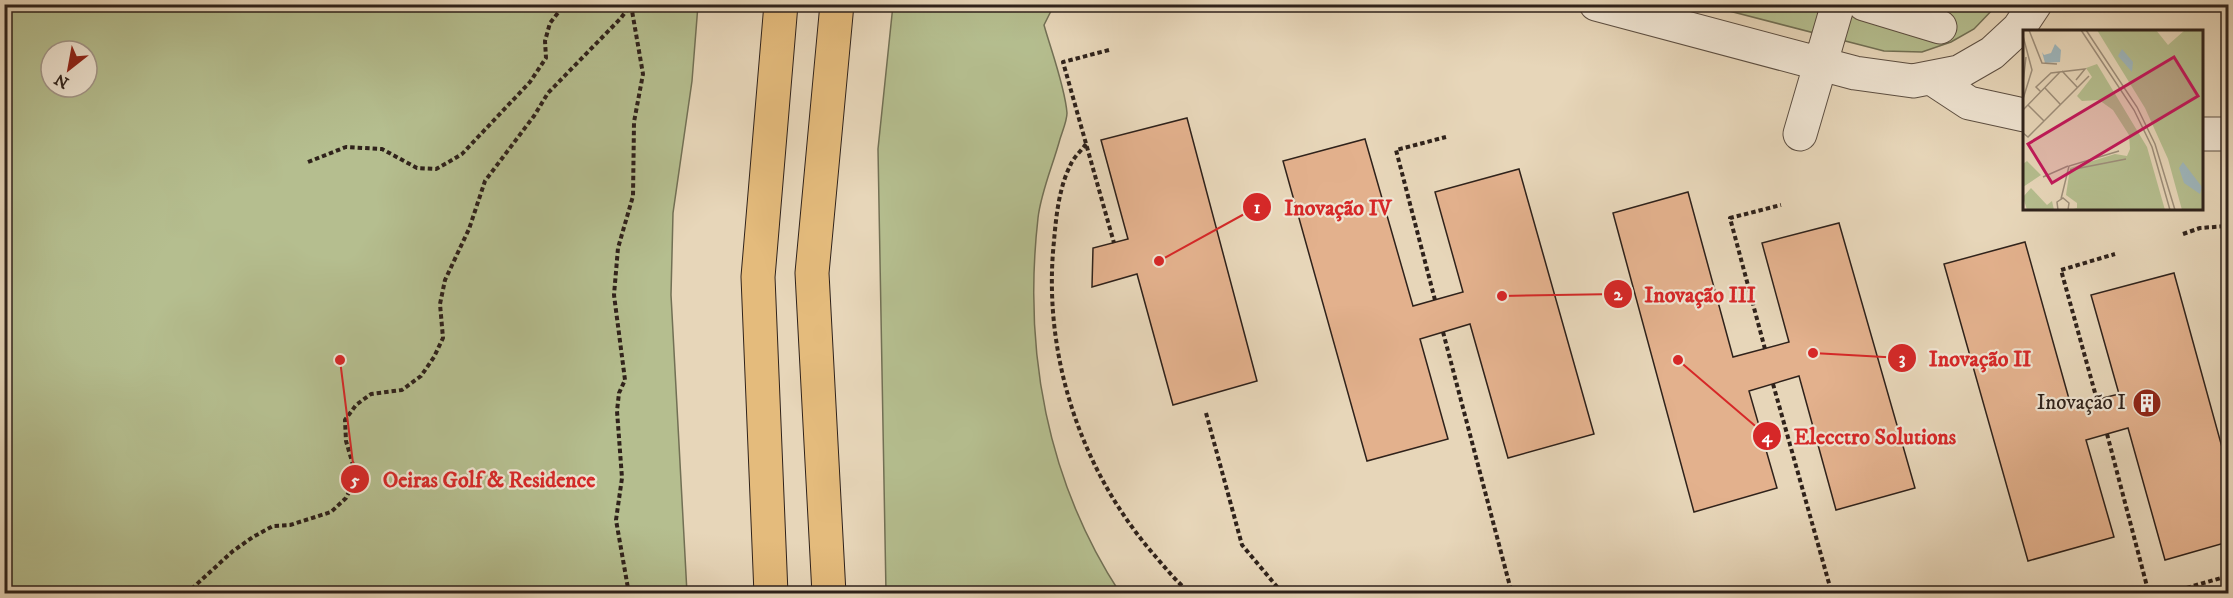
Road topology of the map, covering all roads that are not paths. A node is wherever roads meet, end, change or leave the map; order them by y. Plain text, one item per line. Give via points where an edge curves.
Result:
1 (781, 4) edge
2 (837, 4) edge
3 (1596, 4) edge
4 (1838, 4) edge
5 (1864, 4) edge
6 (2035, 4) edge
7 (1940, 27) dead end
8 (1821, 64) junction
9 (1931, 78) junction
10 (2023, 115) edge
11 (1800, 134) dead end
12 (2203, 134) edge
13 (2229, 134) edge
14 (771, 594) edge
15 (830, 594) edge

1 - 14 main road via 758,277
2 - 15 main road via 812,273
3 - 8 street
4 - 8 street
5 - 7 street
6 - 9 street via 2019,28 1992,53 1959,72
8 - 9 street via 1913,81
8 - 11 street
9 - 10 street via 1969,103
12 - 13 street

